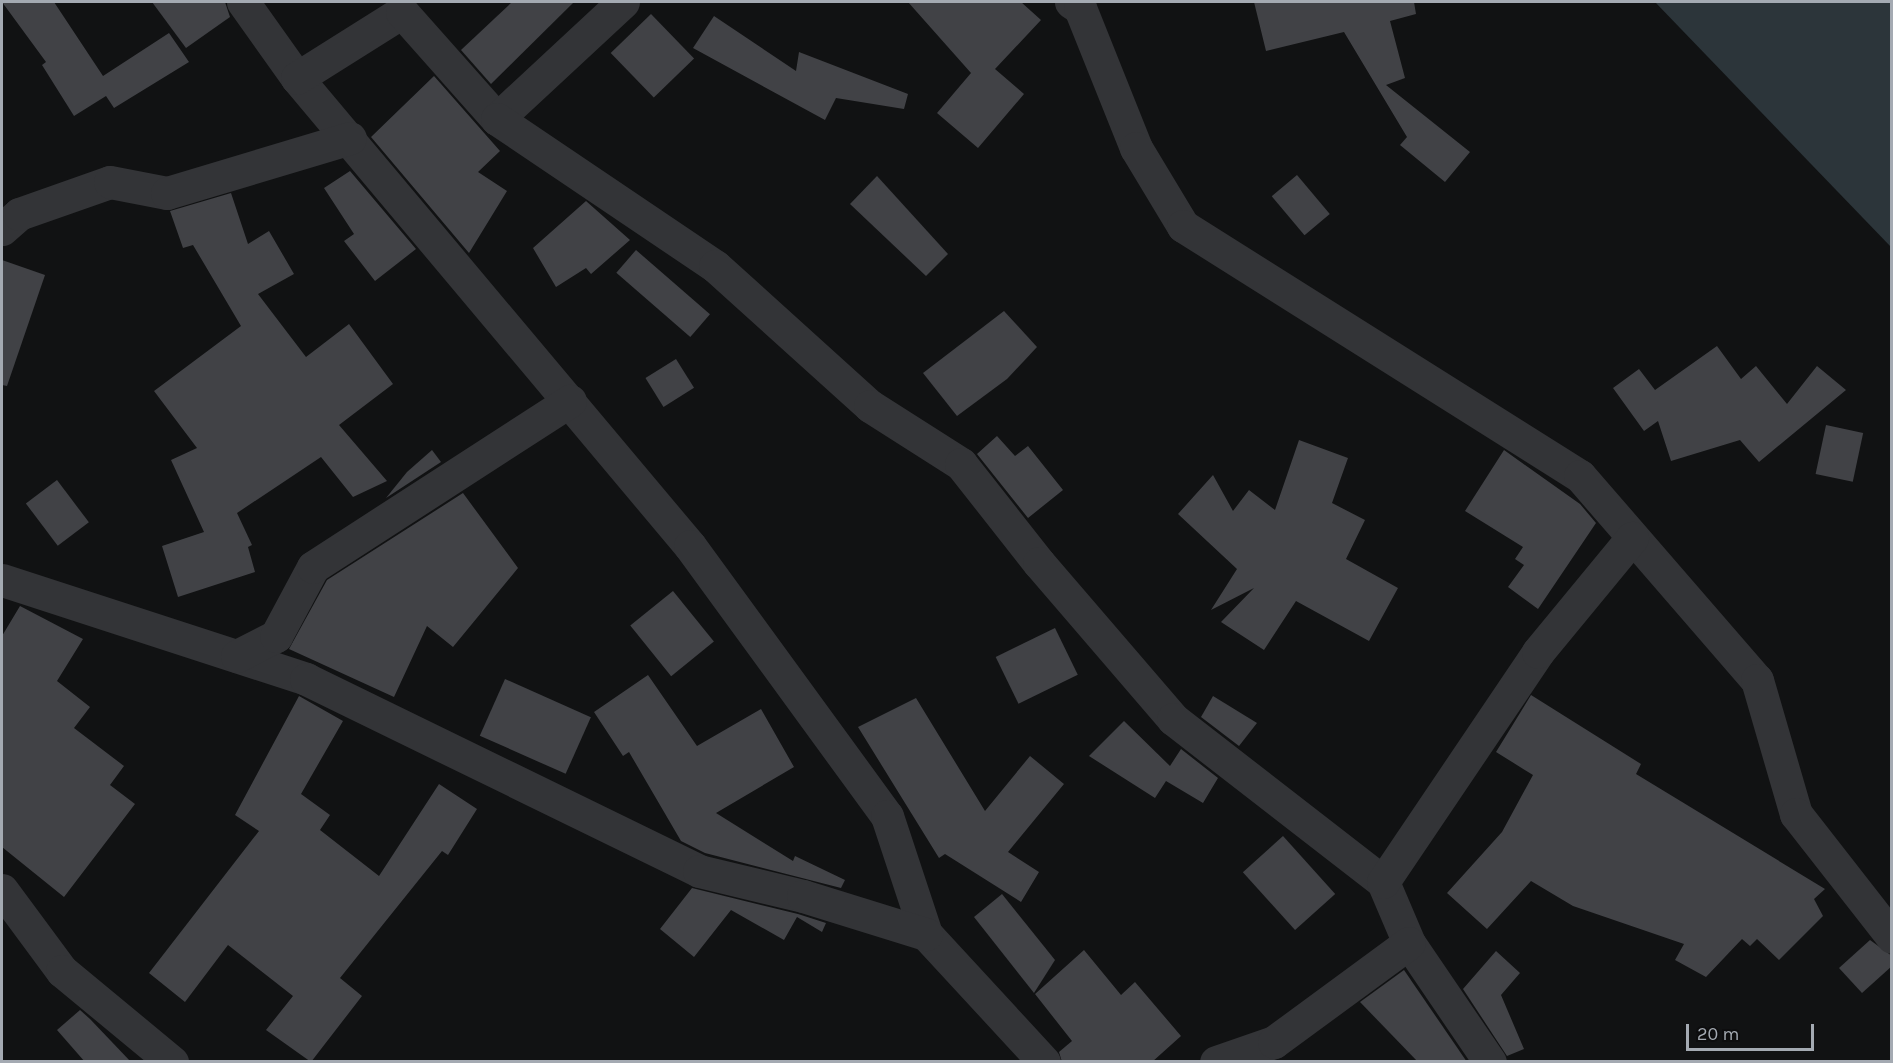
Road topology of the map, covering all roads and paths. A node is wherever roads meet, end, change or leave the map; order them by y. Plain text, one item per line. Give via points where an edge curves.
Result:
1 (243, 2) edge
2 (623, 2) edge
3 (1071, 2) edge
4 (297, 78) junction
5 (496, 119) junction
6 (350, 138) junction
7 (2, 229) edge
8 (570, 401) junction
9 (1632, 538) junction
10 (2, 580) edge
11 (237, 656) junction
12 (1383, 882) junction
13 (2, 890) edge
14 (926, 934) junction
15 (1892, 937) edge
16 (1409, 943) junction
17 (172, 1062) edge
18 (1044, 1062) edge
19 (1216, 1062) edge
20 (1490, 1062) edge

1 - 4 street
2 - 5 street
3 - 9 street via 1080,8 1136,148 1183,226 1580,476
4 - 5 street via 402,12
4 - 6 street
5 - 12 street via 715,266 870,406 961,464 1039,563 1173,719
6 - 7 street via 167,193 110,182 19,214
6 - 8 street
8 - 11 street via 314,567 276,636
8 - 14 street via 690,546 887,816
9 - 12 street via 1538,652
9 - 15 street via 1757,680 1796,814
10 - 11 street
11 - 14 street via 306,679 699,871 802,896
12 - 16 street
13 - 17 street via 62,971
14 - 18 street
16 - 19 street via 1274,1042
16 - 20 street

